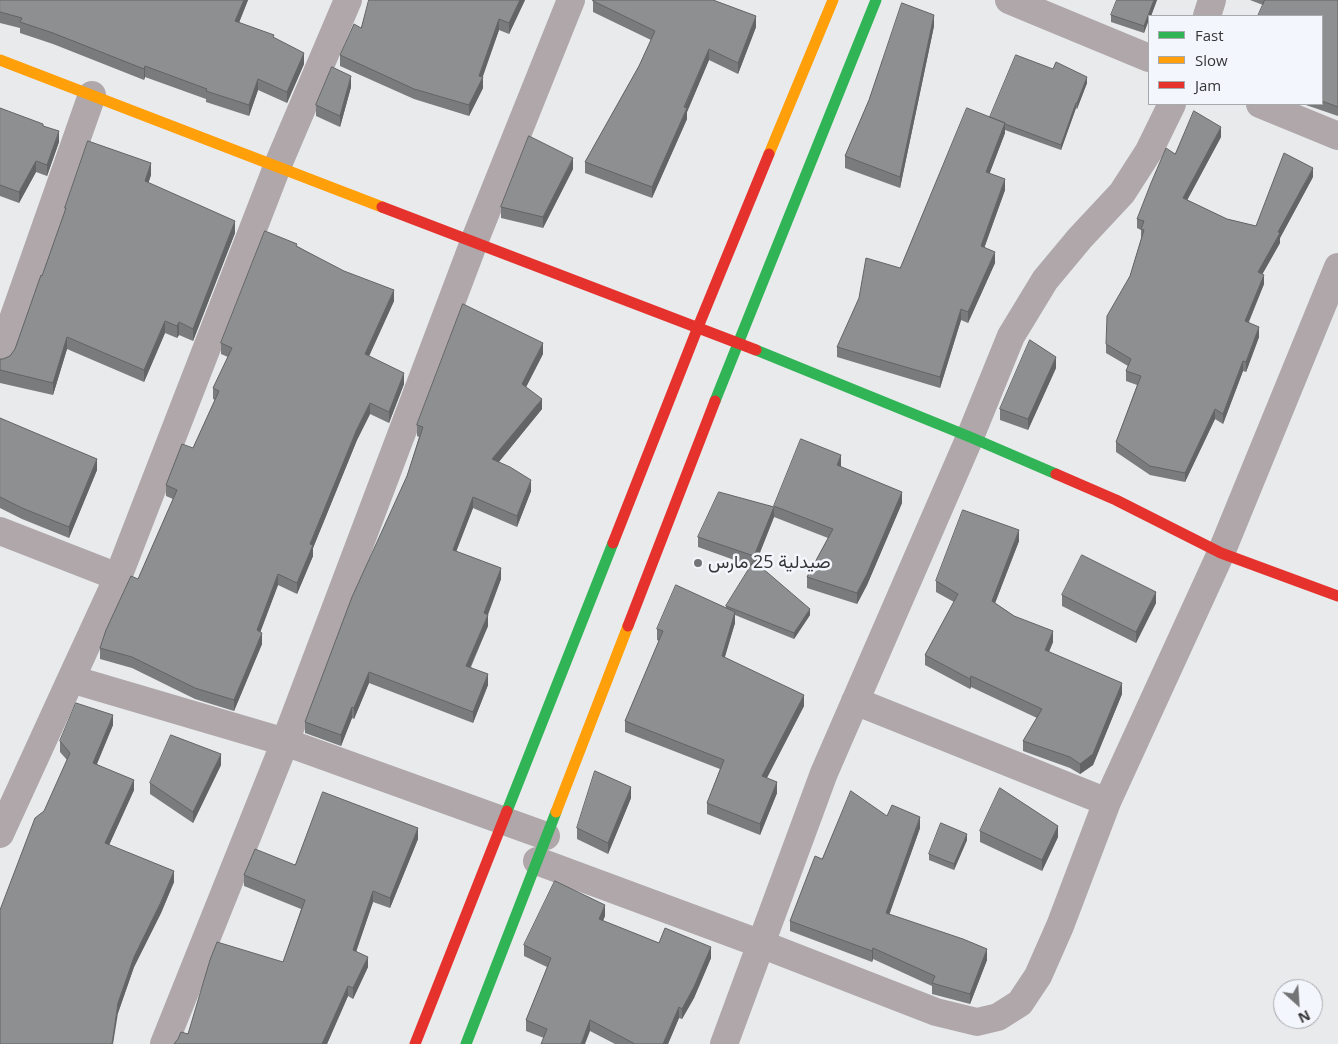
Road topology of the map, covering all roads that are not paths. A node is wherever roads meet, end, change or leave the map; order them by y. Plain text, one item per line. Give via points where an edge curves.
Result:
1 (348, 0) edge
2 (571, 0) edge
3 (833, 0) edge
4 (876, 0) edge
5 (1009, 0) edge
6 (1212, 0) edge
7 (1207, 15) edge
8 (1148, 58) edge
9 (0, 60) edge
10 (92, 95) junction
11 (1172, 105) edge
12 (1262, 105) edge
13 (1338, 136) edge
14 (277, 167) junction
15 (474, 242) junction
16 (1338, 267) edge
17 (698, 327) junction
18 (737, 342) junction
19 (0, 356) edge
20 (970, 437) junction
21 (0, 531) edge
22 (1221, 553) junction
23 (118, 577) junction
24 (1338, 596) edge
25 (71, 679) junction
26 (855, 701) junction
27 (285, 742) junction
28 (1107, 802) junction
29 (503, 820) junction
30 (0, 834) edge
31 (546, 836) junction
32 (537, 861) junction
33 (761, 944) junction
34 (164, 1044) edge
35 (415, 1044) edge
36 (466, 1044) edge
37 (724, 1044) edge

1 - 14 street
2 - 15 street
3 - 17 main road
4 - 18 main road
5 - 8 street
6 - 7 street
9 - 10 main road
10 - 14 main road
10 - 19 street
11 - 20 street via 1149,151 1122,193 1045,280 1011,336
12 - 13 street
14 - 15 main road
14 - 23 street
15 - 17 main road
15 - 27 street
16 - 22 street
17 - 18 main road
17 - 29 main road
18 - 20 main road
18 - 31 main road
20 - 22 main road via 1116,500
20 - 26 street
21 - 23 street
22 - 24 main road
22 - 28 street
23 - 25 street
25 - 27 street
25 - 30 street
26 - 28 street
26 - 33 street via 824,773
27 - 29 street
27 - 34 street
28 - 33 street via 1038,976 1020,1004 998,1017 977,1022 936,1012
29 - 31 street
29 - 35 main road
31 - 32 main road
32 - 33 street
32 - 36 main road
33 - 37 street

